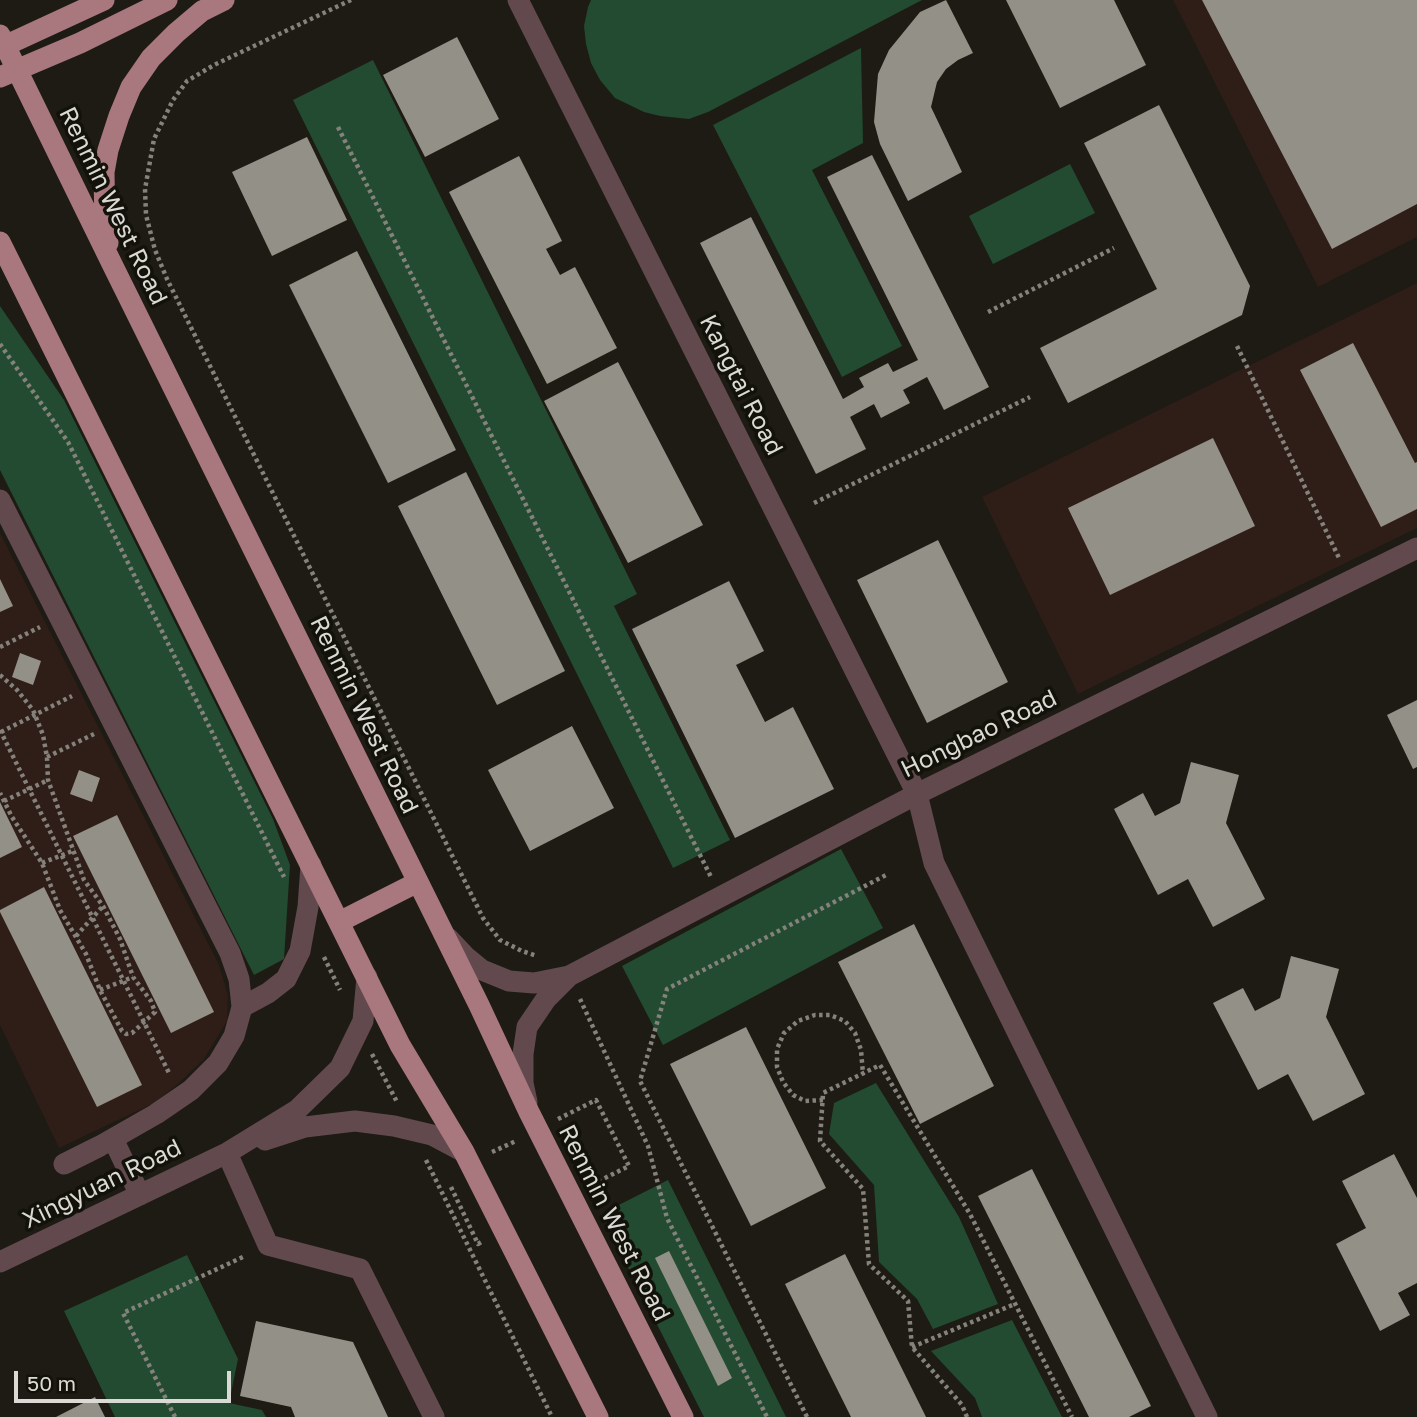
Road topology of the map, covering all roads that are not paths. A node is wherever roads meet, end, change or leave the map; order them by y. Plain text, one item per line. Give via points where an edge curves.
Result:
1 (104, 0) edge
2 (167, 0) edge
3 (224, 0) edge
4 (518, 0) edge
5 (0, 35) edge
6 (0, 48) edge
7 (0, 76) edge
8 (0, 242) edge
9 (0, 265) edge
10 (114, 268) junction
11 (32, 306) junction
12 (0, 500) edge
13 (1417, 548) edge
14 (917, 794) junction
15 (311, 865) junction
16 (418, 882) junction
17 (339, 922) junction
18 (442, 931) junction
19 (569, 976) junction
20 (367, 977) junction
21 (242, 1007) junction
22 (529, 1112) junction
23 (106, 1142) junction
24 (464, 1152) junction
25 (227, 1153) junction
26 (64, 1164) dead end
27 (134, 1198) junction
28 (0, 1262) edge
29 (434, 1417) edge
30 (598, 1417) edge
31 (683, 1417) edge
32 (1206, 1417) edge

1 - 6 main road
2 - 7 main road
3 - 10 main road via 202,11 151,58 119,117 103,185 105,228
4 - 14 street, Kangtai Road
5 - 10 main road, Renmin West Road
8 - 11 main road
9 - 11 main road
10 - 16 main road, Renmin West Road
11 - 15 main road
12 - 21 street via 230,953
13 - 14 street, Hongbao Road
14 - 19 street, Hongbao Road
14 - 32 street, Kangtai Road via 934,863
15 - 17 main road
15 - 21 street via 300,951 286,979
16 - 17 main road
16 - 18 main road, Renmin West Road
17 - 20 main road
18 - 19 street, Hongbao Road via 482,970 509,981 534,983
18 - 22 main road, Renmin West Road
19 - 22 street, Hongbao Road via 527,1027 523,1083
20 - 24 main road via 400,1045
20 - 25 street, Xingyuan Road via 363,1021 340,1068 298,1110
21 - 23 street via 234,1036 218,1063 191,1090
22 - 31 main road, Renmin West Road
23 - 26 street
23 - 27 street
24 - 25 street, Xingyuan Road via 432,1135 355,1121 305,1126
24 - 30 main road
25 - 27 street, Xingyuan Road
25 - 29 street via 268,1245 360,1269
27 - 28 street, Xingyuan Road

